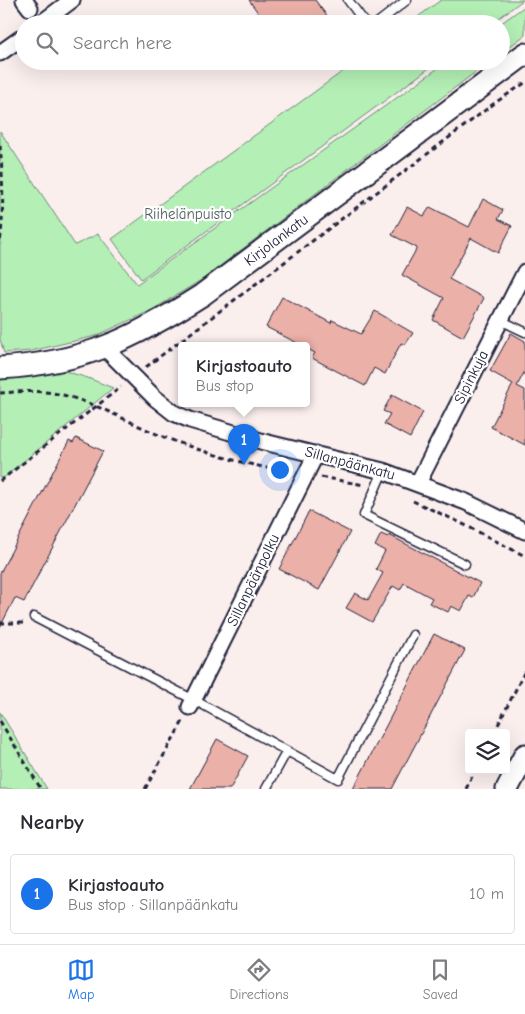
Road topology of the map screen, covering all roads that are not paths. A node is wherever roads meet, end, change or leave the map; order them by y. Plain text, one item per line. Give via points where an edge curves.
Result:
1 (72, 0) edge
2 (348, 0) edge
3 (407, 0) edge
4 (52, 15) edge
5 (359, 15) edge
6 (388, 15) edge
7 (15, 42) edge
8 (0, 53) edge
9 (525, 54) edge
10 (510, 65) edge
11 (504, 70) edge
12 (525, 272) edge
13 (500, 320) junction
14 (525, 332) edge
15 (105, 348) junction
16 (0, 368) edge
17 (316, 454) junction
18 (383, 471) junction
19 (418, 482) junction
20 (525, 531) edge
21 (465, 564) dead end
22 (34, 617) dead end
23 (413, 635) dead end
24 (192, 703) junction
25 (287, 751) junction
26 (525, 755) edge
27 (266, 789) edge
28 (507, 789) edge

1 - 4 street
2 - 5 lane
3 - 6 lane
7 - 8 street
9 - 10 main road, Kirjolankatu
11 - 15 main road, Kirjolankatu via 202,295
12 - 13 street, Sipinkuja
13 - 14 lane
13 - 19 street, Sipinkuja
15 - 16 main road, Kirjolankatu via 46,364
15 - 17 street, Sillanpäänkatu via 164,407 182,416 264,442
17 - 18 street, Sillanpäänkatu
17 - 24 street, Sillanpäänpolku
18 - 19 street, Sillanpäänkatu
18 - 21 lane via 364,515
19 - 20 street, Sillanpäänkatu
22 - 24 lane
23 - 25 lane via 338,779
24 - 25 lane
25 - 27 lane
26 - 28 main road

